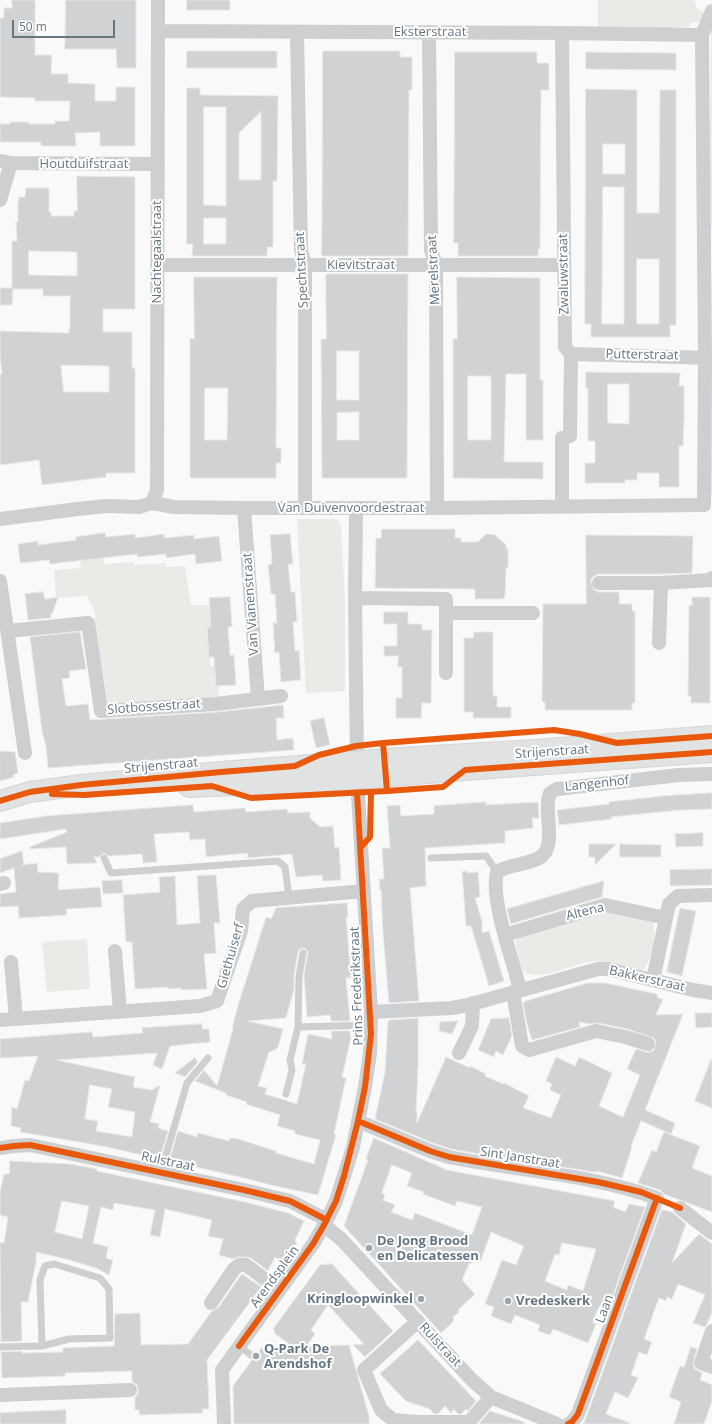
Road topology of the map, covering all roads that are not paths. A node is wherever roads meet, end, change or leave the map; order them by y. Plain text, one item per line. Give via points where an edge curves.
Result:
1 (158, 0) edge
2 (712, 11) edge
3 (158, 31) junction
4 (297, 32) junction
5 (429, 32) junction
6 (562, 33) junction
7 (702, 35) junction
8 (5, 162) edge
9 (158, 164) junction
10 (0, 200) edge
11 (158, 265) junction
12 (564, 265) junction
13 (305, 266) junction
14 (436, 266) junction
15 (571, 354) junction
16 (708, 358) edge
17 (152, 503) junction
18 (562, 507) junction
19 (244, 508) junction
20 (305, 508) junction
21 (356, 508) junction
22 (437, 508) junction
23 (708, 509) edge
24 (0, 519) edge
25 (712, 578) edge
26 (0, 581) edge
27 (599, 583) dead end
28 (661, 584) junction
29 (355, 598) junction
30 (446, 613) junction
31 (533, 613) dead end
32 (8, 631) junction
33 (659, 643) dead end
34 (5, 654) edge
35 (446, 673) dead end
36 (281, 696) dead end
37 (258, 699) junction
38 (712, 736) edge
39 (712, 752) edge
40 (25, 753) dead end
41 (357, 770) junction
42 (712, 774) edge
43 (0, 801) edge
44 (104, 858) dead end
45 (431, 858) dead end
46 (497, 872) junction
47 (364, 891) junction
48 (712, 895) edge
49 (289, 897) junction
50 (666, 918) junction
51 (505, 935) junction
52 (115, 951) dead end
53 (303, 953) dead end
54 (12, 962) dead end
55 (653, 980) junction
56 (516, 991) junction
57 (712, 993) edge
58 (473, 1003) junction
59 (120, 1011) junction
60 (16, 1019) junction
61 (371, 1019) junction
62 (0, 1020) edge
63 (298, 1027) junction
64 (648, 1044) dead end
65 (459, 1053) dead end
66 (208, 1058) dead end
67 (286, 1094) dead end
68 (358, 1121) junction
69 (0, 1148) edge
70 (161, 1172) junction
71 (657, 1198) joint
72 (680, 1208) dead end
73 (325, 1222) junction
74 (712, 1233) edge
75 (279, 1290) junction
76 (211, 1303) dead end
77 (418, 1321) junction
78 (712, 1331) edge
79 (42, 1346) junction
80 (239, 1346) junction
81 (0, 1348) edge
82 (256, 1356) dead end
83 (712, 1367) edge
84 (130, 1390) dead end
85 (0, 1395) edge
86 (491, 1397) junction
87 (224, 1424) edge
88 (557, 1424) edge
89 (568, 1424) edge

1 - 3 street, Nachtegaalstraat
2 - 7 street
3 - 4 street, Eksterstraat
3 - 9 street, Nachtegaalstraat
4 - 5 street, Eksterstraat
4 - 13 street, Spechtstraat via 300,250
5 - 6 street, Eksterstraat
5 - 14 street, Merelstraat via 431,250
6 - 7 street, Eksterstraat
6 - 12 street, Zwaluwstraat
7 - 16 street
8 - 9 street, Houtduifstraat
8 - 10 street, Houtduifstraat
9 - 11 street, Nachtegaalstraat
11 - 13 street, Kievitstraat
11 - 17 street, Nachtegaalstraat via 157,490
12 - 14 street, Kievitstraat
12 - 15 street, Zwaluwstraat via 565,347
13 - 14 street, Kievitstraat
13 - 20 street, Spechtstraat
14 - 22 street, Merelstraat
15 - 16 street, Putterstraat
15 - 18 street, Zwaluwstraat via 570,436 562,438
16 - 23 street
17 - 19 street, Van Duivenvoordestraat via 174,507
17 - 24 street, Van Duivenvoordestraat via 139,507 106,506
18 - 22 street, Van Duivenvoordestraat
18 - 23 street, Van Duivenvoordestraat
19 - 20 street, Van Duivenvoordestraat
19 - 37 street, Van Vianenstraat
20 - 21 street, Van Duivenvoordestraat
21 - 22 street, Van Duivenvoordestraat
21 - 29 street, Prins Frederikstraat
25 - 28 street
26 - 32 street
27 - 28 street
28 - 33 street
29 - 30 street via 446,599
29 - 41 street, Prins Frederikstraat
30 - 31 street
30 - 35 street
32 - 34 street
32 - 37 street, Slotbossestraat via 88,623 101,711
34 - 40 street
36 - 37 street
38 - 41 street, Strijenstraat via 535,750
39 - 41 street, Strijenstraat
41 - 43 street, Strijenstraat via 318,782 84,795 30,792
41 - 47 street, Prins Frederikstraat
42 - 46 street, Langenhof via 679,775 558,789 550,793 548,802 549,844 546,853 539,858
44 - 49 lane via 111,873 278,861 285,867
45 - 46 lane via 486,856
46 - 51 street via 496,896
47 - 49 street, Giethuiserf
47 - 61 street, Prins Frederikstraat
48 - 50 street via 678,896 669,904
49 - 59 street, Giethuiserf via 252,901 243,909 241,931 217,1001 200,1006
50 - 51 street, Altena via 605,905
50 - 55 street
51 - 56 street
52 - 59 street
53 - 63 lane via 299,976
54 - 60 street
55 - 56 street, Bakkerstraat via 598,969
55 - 57 street, Bakkerstraat
56 - 58 street, Bakkerstraat
56 - 64 street via 522,1046 529,1050 596,1032
58 - 61 street, Bakkerstraat
58 - 65 street via 472,1026
59 - 60 street, Giethuiserf
60 - 62 street, Giethuiserf
61 - 63 lane, Prins Frederikstraat
61 - 68 street, Prins Frederikstraat via 366,1087
63 - 67 lane via 290,1060 292,1070
66 - 70 lane, Rulstraat via 187,1082
68 - 71 street, Sint Janstraat via 449,1157 598,1182
68 - 73 street, Prins Frederikstraat via 336,1201
69 - 70 street, Rulstraat via 30,1145
70 - 73 street, Rulstraat via 290,1202
71 - 89 street, Laan via 578,1414
72 - 74 street
73 - 75 street, Arendsplein via 313,1244
73 - 77 street, Rulstraat
75 - 76 street, Arendsplein via 246,1265 239,1265
75 - 80 street, Arendsplein
77 - 86 street, Rulstraat
77 - 86 street via 364,1370 381,1410 393,1420 470,1422
78 - 83 street via 701,1363
79 - 79 lane via 69,1339 110,1338 109,1289 100,1278 54,1264 45,1266 40,1280
79 - 81 lane
80 - 82 lane
80 - 87 street, Arendsplein via 222,1370
84 - 85 street
86 - 88 street, Rulstraat

